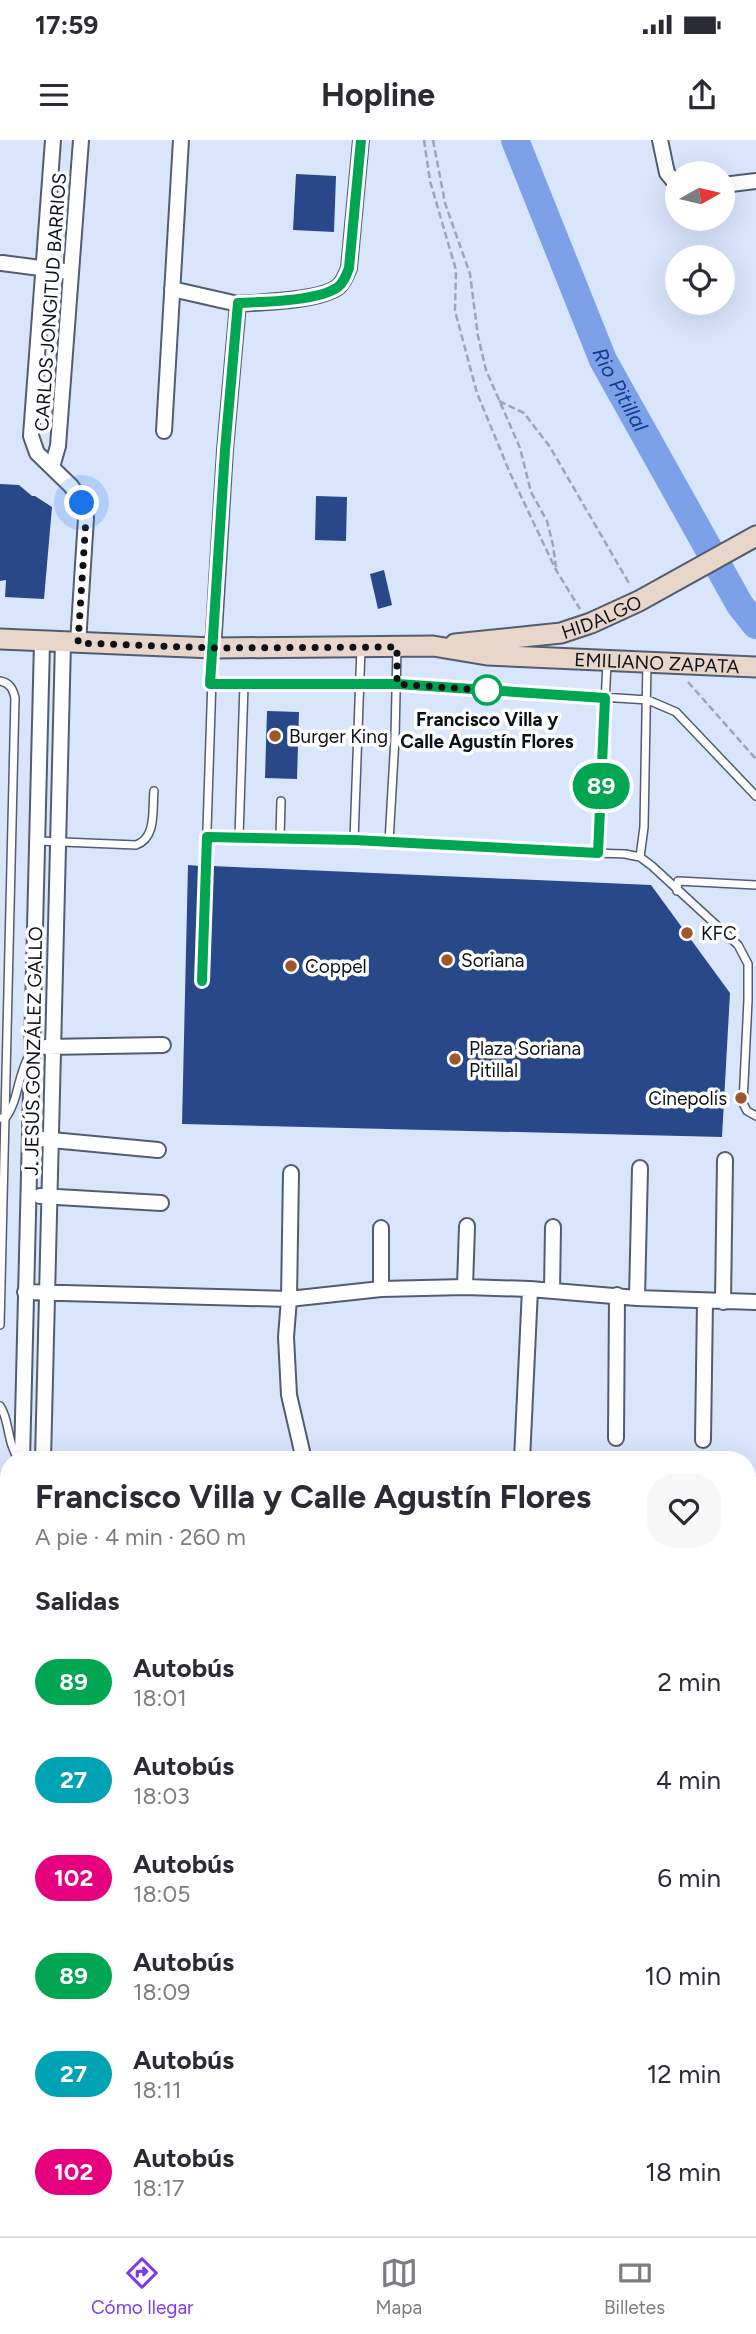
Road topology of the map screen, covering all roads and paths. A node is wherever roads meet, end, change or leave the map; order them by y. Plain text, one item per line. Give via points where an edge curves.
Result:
1 (52, 140) edge
2 (81, 140) edge
3 (181, 140) edge
4 (361, 140) edge
5 (424, 140) edge
6 (433, 140) edge
7 (660, 140) edge
8 (665, 164) edge
9 (756, 181) edge
10 (735, 184) edge
11 (2, 263) dead end
12 (43, 269) junction
13 (71, 272) junction
14 (172, 289) junction
15 (238, 303) junction
16 (499, 401) junction
17 (164, 431) dead end
18 (52, 467) junction
19 (753, 538) edge
20 (556, 570) junction
21 (639, 600) junction
22 (591, 623) junction
23 (0, 639) edge
24 (42, 642) junction
25 (71, 643) junction
26 (433, 646) junction
27 (361, 647) junction
28 (397, 647) junction
29 (213, 648) junction
30 (607, 660) junction
31 (648, 662) junction
32 (673, 663) junction
33 (756, 667) edge
34 (0, 681) edge
35 (210, 684) junction
36 (360, 684) junction
37 (397, 684) junction
38 (244, 685) junction
39 (605, 698) junction
40 (648, 701) junction
41 (756, 759) edge
42 (154, 791) dead end
43 (756, 796) edge
44 (281, 801) dead end
45 (207, 837) junction
46 (239, 837) junction
47 (280, 838) junction
48 (354, 840) junction
49 (38, 841) junction
50 (57, 841) junction
51 (389, 842) junction
52 (0, 845) edge
53 (12, 845) junction
54 (598, 853) junction
55 (640, 857) junction
56 (756, 885) edge
57 (677, 891) junction
58 (202, 981) dead end
59 (163, 1045) dead end
60 (53, 1046) junction
61 (33, 1049) junction
62 (756, 1116) edge
63 (3, 1119) edge
64 (31, 1138) junction
65 (50, 1140) junction
66 (158, 1150) dead end
67 (725, 1160) dead end
68 (2, 1162) edge
69 (639, 1168) dead end
70 (291, 1173) dead end
71 (30, 1196) junction
72 (49, 1197) junction
73 (161, 1203) dead end
74 (1, 1209) edge
75 (467, 1226) dead end
76 (553, 1227) dead end
77 (381, 1228) dead end
78 (1, 1248) edge
79 (1, 1286) edge
80 (466, 1287) junction
81 (382, 1289) junction
82 (530, 1289) junction
83 (552, 1290) junction
84 (25, 1292) junction
85 (47, 1292) junction
86 (617, 1296) junction
87 (637, 1298) junction
88 (289, 1299) junction
89 (705, 1301) junction
90 (723, 1302) junction
91 (756, 1302) edge
92 (0, 1315) edge
93 (0, 1325) edge
94 (0, 1406) edge
95 (616, 1438) dead end
96 (703, 1440) dead end
97 (15, 1451) edge
98 (20, 1451) edge
99 (43, 1451) edge
100 (302, 1451) edge
101 (522, 1451) edge

1 - 12 street, CARLOS JONGITUD BARRIOS
2 - 13 street, CARLOS JONGITUD BARRIOS
3 - 14 street
4 - 15 street via 349,268 340,286 296,299
5 - 20 path via 430,181 456,270 455,311 477,393
6 - 16 path via 445,203 470,274 486,370
7 - 8 street
9 - 10 street
11 - 12 street
12 - 13 street
12 - 18 street, CARLOS JONGITUD BARRIOS via 31,436 37,453
13 - 18 street, CARLOS JONGITUD BARRIOS via 58,446
14 - 15 street
14 - 17 street
15 - 29 street
16 - 20 path via 520,448 531,492 547,522
16 - 21 path via 524,413 551,447
18 - 25 street, CARLOS JONGITUD BARRIOS via 71,485 86,518
19 - 21 street, HIDALGO
20 - 22 path
21 - 22 street, HIDALGO
22 - 26 street, HIDALGO via 561,633
23 - 24 street
24 - 25 street
24 - 49 street, J. JESÚS GONZÁLEZ GALLO
25 - 29 street
25 - 50 street, J. JESÚS GONZÁLEZ GALLO
26 - 28 street
26 - 30 street, EMILIANO ZAPATA via 487,655
27 - 28 street
27 - 29 street
27 - 36 lane
28 - 37 lane
29 - 35 lane
30 - 31 street, EMILIANO ZAPATA
30 - 39 lane
31 - 32 street, EMILIANO ZAPATA
31 - 40 lane
32 - 33 street, EMILIANO ZAPATA
32 - 41 path
34 - 53 lane via 9,684 15,698
35 - 38 lane
35 - 45 lane
36 - 37 lane
36 - 38 lane
36 - 48 lane
37 - 39 lane
37 - 51 lane
38 - 46 lane
39 - 40 lane
39 - 54 lane
40 - 43 lane via 676,712
40 - 55 lane
42 - 50 lane via 150,835 144,842
44 - 47 lane
45 - 46 lane
45 - 58 lane
46 - 47 lane
47 - 48 lane
48 - 51 lane
49 - 50 lane
49 - 61 street, J. JESÚS GONZÁLEZ GALLO
50 - 60 street, J. JESÚS GONZÁLEZ GALLO
51 - 54 lane
52 - 53 lane
53 - 63 lane
54 - 55 lane
55 - 57 lane
56 - 57 lane via 678,881
57 - 62 lane via 738,945 748,964 743,1103
59 - 60 street
60 - 61 street
60 - 65 street, J. JESÚS GONZÁLEZ GALLO
61 - 63 lane via 19,1077 12,1110
61 - 64 street, J. JESÚS GONZÁLEZ GALLO
63 - 68 lane
64 - 65 street
64 - 71 street, J. JESÚS GONZÁLEZ GALLO
65 - 66 street
65 - 72 street, J. JESÚS GONZÁLEZ GALLO
67 - 90 street
68 - 74 lane
69 - 87 street
70 - 88 street
71 - 72 street
71 - 84 street, J. JESÚS GONZÁLEZ GALLO
72 - 73 street
72 - 85 street, J. JESÚS GONZÁLEZ GALLO
74 - 78 lane
75 - 80 street
76 - 83 street
77 - 81 street
78 - 79 lane
79 - 92 lane
80 - 81 street
80 - 82 street
81 - 88 street
82 - 83 street
82 - 101 street
83 - 86 street
84 - 85 street
84 - 98 street, J. JESÚS GONZÁLEZ GALLO
85 - 88 street
85 - 99 street, J. JESÚS GONZÁLEZ GALLO
86 - 87 street
86 - 95 street
87 - 89 street
88 - 100 street via 289,1395
89 - 90 street
89 - 96 street
90 - 91 street
92 - 93 lane
94 - 97 lane

